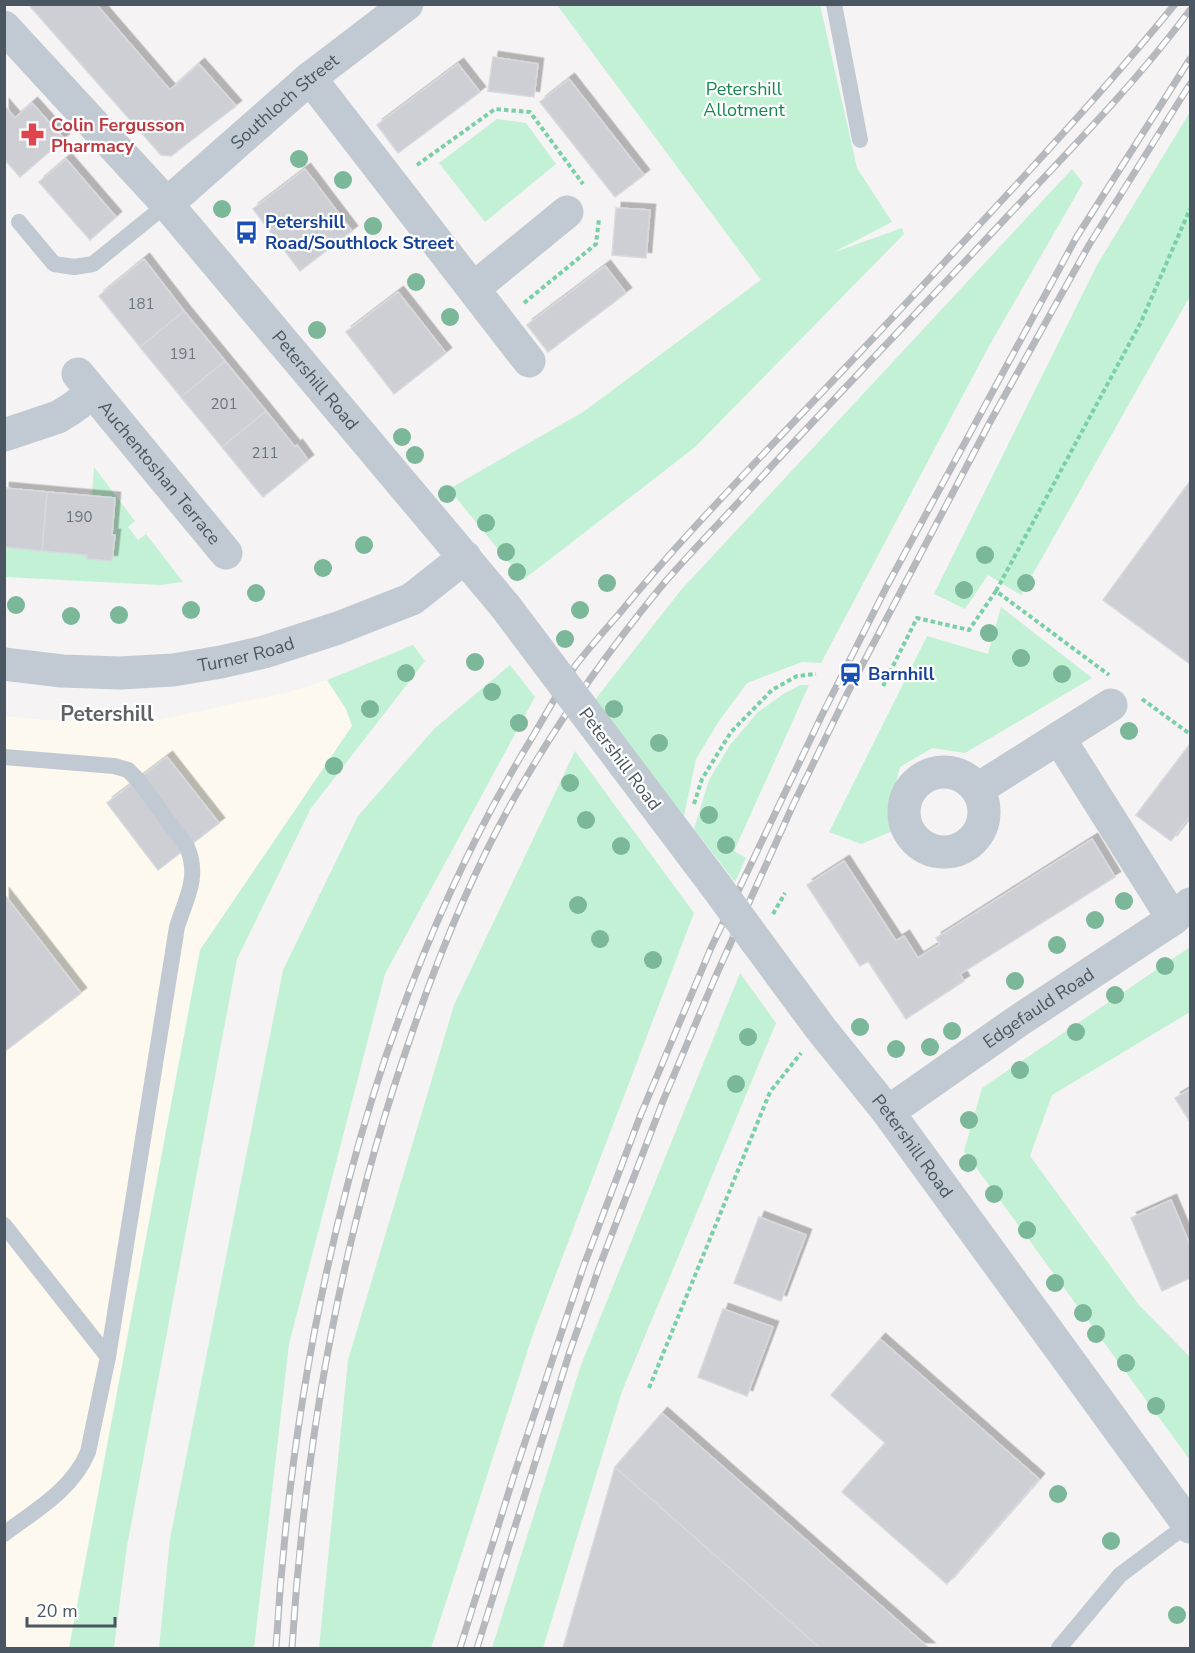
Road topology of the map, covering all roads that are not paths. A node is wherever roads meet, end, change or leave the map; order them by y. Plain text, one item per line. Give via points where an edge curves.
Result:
1 (407, 4) edge
2 (834, 4) edge
3 (4, 27) edge
4 (310, 78) junction
5 (860, 140) dead end
6 (577, 200) road end
7 (167, 204) junction
8 (19, 222) dead end
9 (474, 288) junction
10 (529, 361) dead end
11 (4, 435) edge
12 (226, 553) dead end
13 (465, 557) junction
14 (4, 664) edge
15 (1120, 693) road end
16 (1059, 738) junction
17 (4, 757) edge
18 (978, 789) dead end
19 (1182, 911) edge
20 (888, 1112) junction
21 (4, 1225) edge
22 (108, 1357) junction
23 (1189, 1526) edge
24 (4, 1534) edge
25 (1059, 1648) edge

1 - 4 street, Southloch Street
2 - 5 lane
3 - 7 street, Petershill Road
4 - 7 street, Southloch Street
4 - 9 street
6 - 9 street
7 - 8 lane via 93,264 74,267 54,264
7 - 13 street, Petershill Road
9 - 10 street
11 - 12 street, Auchentoshan Terrace via 71,410 85,383
13 - 14 street, Turner Road via 412,599 338,628 221,662 120,673
13 - 20 street, Petershill Road, bridge
15 - 16 street
16 - 18 street
16 - 19 street
17 - 22 lane via 128,770 193,860 194,877 177,927
19 - 20 street, Edgefauld Road
20 - 23 street, Petershill Road
21 - 22 lane
22 - 24 lane via 88,1452 75,1478
23 - 25 lane via 1120,1575

